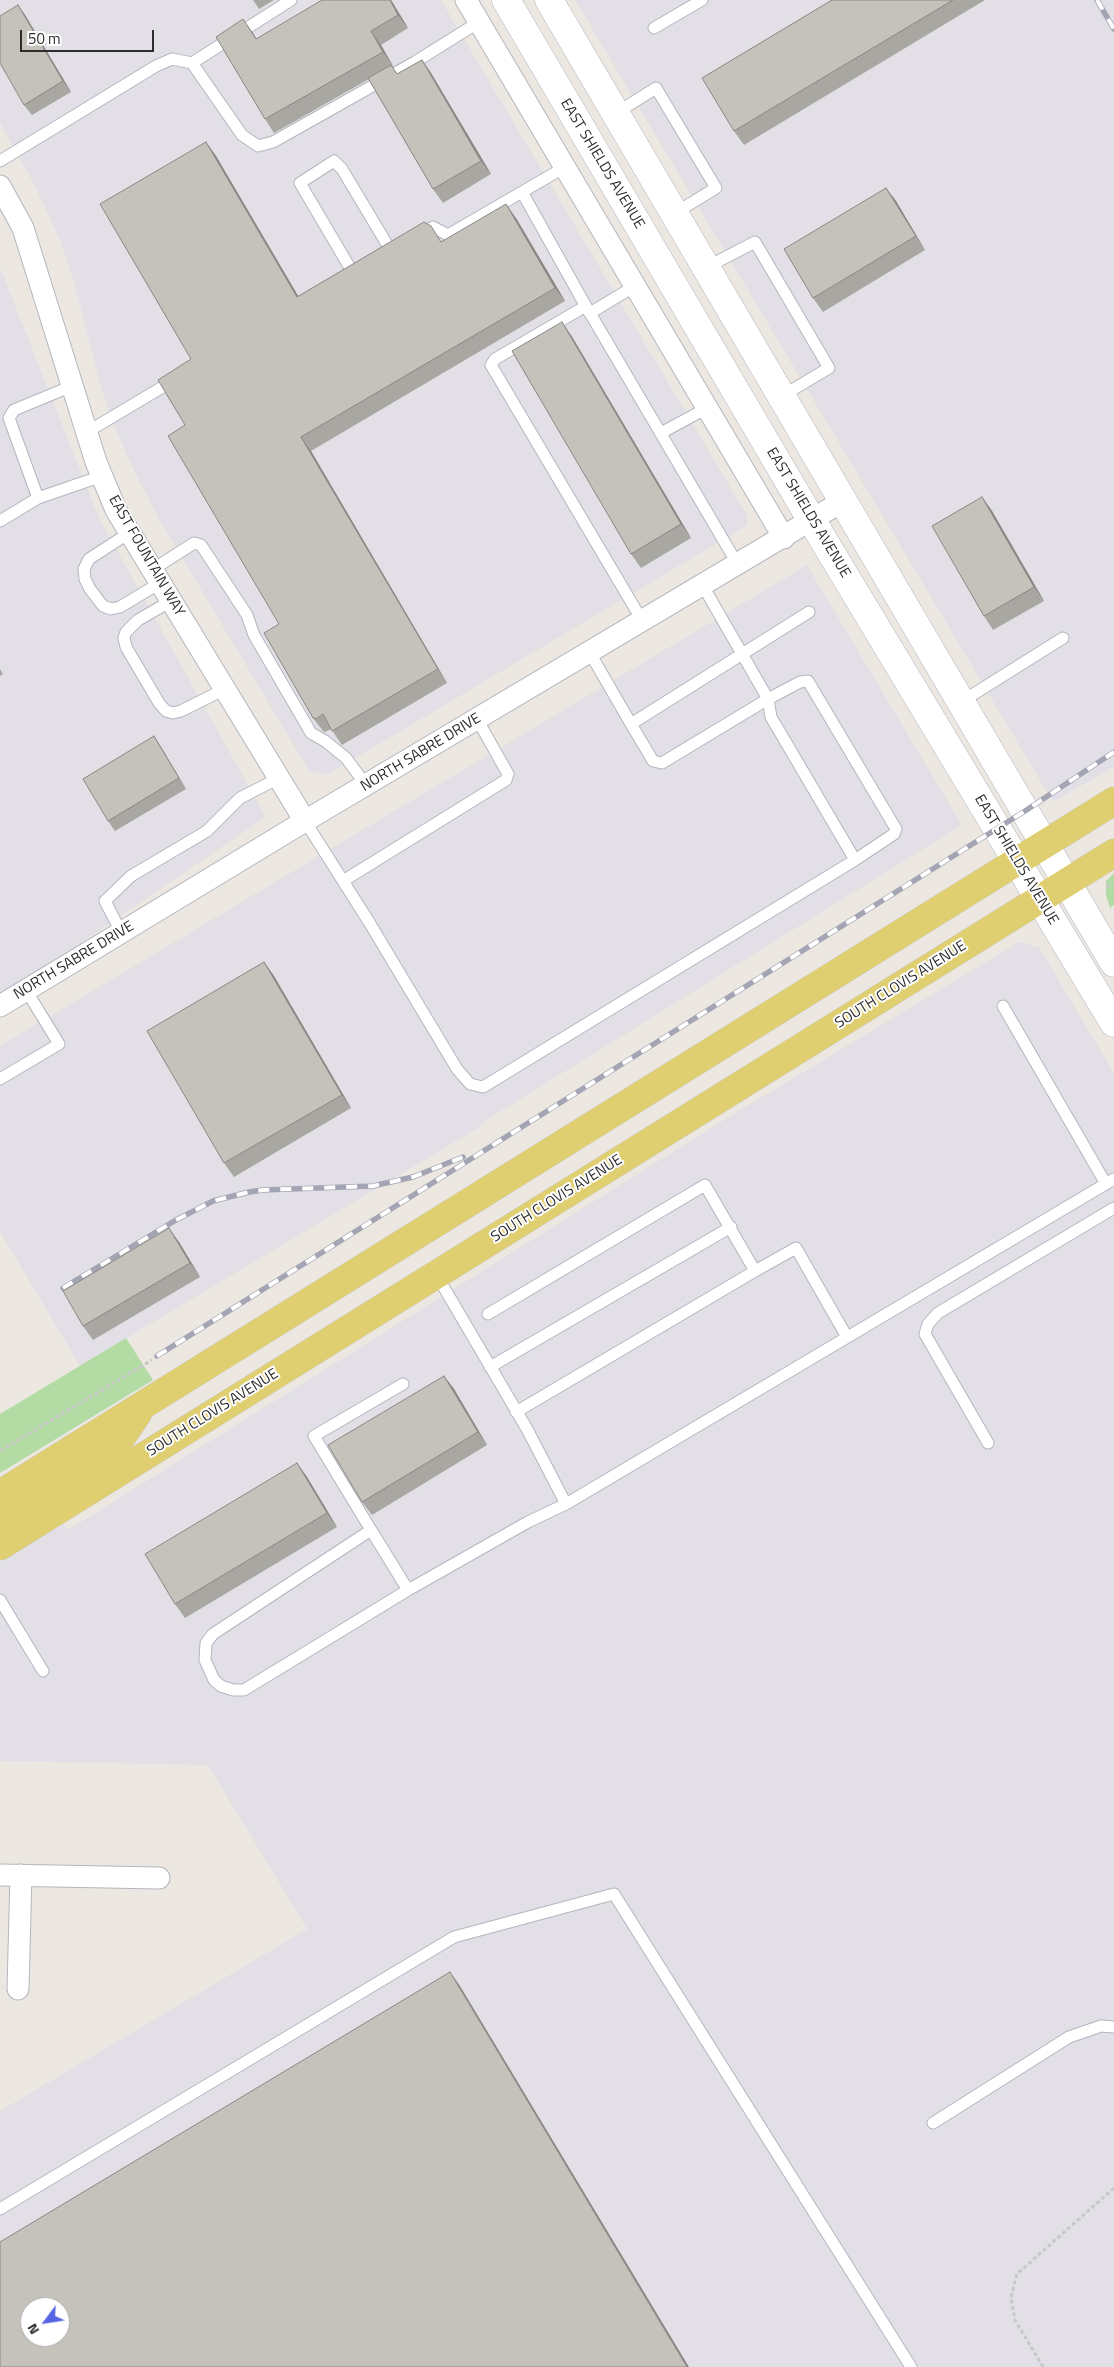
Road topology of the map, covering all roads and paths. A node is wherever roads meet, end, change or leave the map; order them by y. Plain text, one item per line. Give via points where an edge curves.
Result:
1 (291, 0) edge
2 (466, 0) edge
3 (506, 0) edge
4 (549, 0) edge
5 (702, 0) edge
6 (479, 22) junction
7 (654, 28) dead end
8 (192, 63) junction
9 (616, 113) junction
10 (0, 161) edge
11 (565, 167) junction
12 (0, 186) edge
13 (522, 192) junction
14 (675, 212) junction
15 (368, 264) edge
16 (707, 267) junction
17 (635, 286) junction
18 (588, 309) junction
19 (186, 374) edge
20 (72, 386) junction
21 (782, 396) junction
22 (707, 408) junction
23 (87, 432) junction
24 (660, 434) junction
25 (102, 476) junction
26 (38, 498) junction
27 (843, 501) junction
28 (0, 521) edge
29 (812, 521) junction
30 (130, 533) junction
31 (784, 538) junction
32 (738, 565) junction
33 (156, 577) junction
34 (703, 586) junction
35 (171, 600) junction
36 (809, 612) dead end
37 (642, 622) junction
38 (1063, 638) dead end
39 (590, 653) junction
40 (742, 653) junction
41 (225, 689) junction
42 (768, 698) junction
43 (961, 702) junction
44 (477, 719) junction
45 (631, 724) junction
46 (279, 778) junction
47 (366, 785) junction
48 (1114, 801) edge
49 (305, 821) junction
50 (1044, 844) junction
51 (1114, 853) edge
52 (855, 860) junction
53 (1016, 862) junction
54 (343, 881) junction
55 (1066, 883) junction
56 (1039, 899) junction
57 (121, 932) junction
58 (1114, 963) edge
59 (26, 990) junction
60 (0, 1006) edge
61 (1003, 1006) dead end
62 (1114, 1023) edge
63 (0, 1079) edge
64 (1110, 1181) edge
65 (1114, 1208) edge
66 (731, 1228) junction
67 (755, 1271) junction
68 (436, 1274) junction
69 (488, 1314) dead end
70 (847, 1337) junction
71 (152, 1360) dead end
72 (490, 1367) junction
73 (403, 1384) dead end
74 (143, 1405) junction
75 (516, 1412) junction
76 (988, 1443) dead end
77 (0, 1452) edge
78 (0, 1494) edge
79 (566, 1504) junction
80 (0, 1521) edge
81 (371, 1530) junction
82 (0, 1546) edge
83 (408, 1590) junction
84 (0, 1600) edge
85 (43, 1670) dead end
86 (0, 1875) edge
87 (21, 1875) junction
88 (159, 1878) dead end
89 (18, 1989) dead end
90 (1114, 2027) edge
91 (933, 2123) dead end
92 (1114, 2188) edge
93 (0, 2209) edge
94 (912, 2367) edge
95 (1043, 2367) edge

1 - 8 lane
2 - 6 street
3 - 29 main road, EAST SHIELDS AVENUE
4 - 9 main road, EAST SHIELDS AVENUE
5 - 7 lane
6 - 8 lane via 273,142 258,146 242,135
6 - 11 street
8 - 10 lane via 172,59 156,66
9 - 14 main road, EAST SHIELDS AVENUE
9 - 14 lane via 656,88 716,188
11 - 13 lane
11 - 17 street
12 - 20 street, EAST FOUNTAIN WAY via 23,228
13 - 15 lane via 448,235 432,227 396,249 334,161 300,183 353,273
13 - 18 lane
14 - 16 main road, EAST SHIELDS AVENUE
16 - 21 main road, EAST SHIELDS AVENUE
16 - 21 lane via 755,242 829,368
17 - 18 lane
17 - 22 street
18 - 24 lane
18 - 37 lane via 496,359 491,365
19 - 23 lane
20 - 23 street, EAST FOUNTAIN WAY
20 - 26 lane via 14,410 9,418
21 - 27 main road, EAST SHIELDS AVENUE
22 - 24 lane
22 - 31 street
23 - 25 street, EAST FOUNTAIN WAY
24 - 32 lane
25 - 26 lane
25 - 30 street, EAST FOUNTAIN WAY
26 - 28 lane
27 - 29 street, NORTH SABRE DRIVE
27 - 43 main road, EAST SHIELDS AVENUE
29 - 31 street, NORTH SABRE DRIVE
29 - 53 main road, EAST SHIELDS AVENUE
30 - 33 street, EAST FOUNTAIN WAY
30 - 33 lane via 89,558 84,569 90,589 103,606 111,609 120,607
31 - 32 street, NORTH SABRE DRIVE
32 - 34 street, NORTH SABRE DRIVE
33 - 35 street, EAST FOUNTAIN WAY
33 - 47 lane via 194,543 201,545 247,615 254,635 311,733 346,758
34 - 37 street, NORTH SABRE DRIVE
34 - 40 lane
35 - 41 street, EAST FOUNTAIN WAY
35 - 41 lane via 138,620 124,638 126,647 159,703 166,711 181,712
36 - 40 lane
37 - 39 street, NORTH SABRE DRIVE
38 - 43 lane
39 - 44 street, NORTH SABRE DRIVE
39 - 45 lane
40 - 42 lane
40 - 45 lane
41 - 46 street, EAST FOUNTAIN WAY
42 - 45 lane via 662,763 653,761
42 - 52 lane via 771,717
42 - 52 lane via 808,681 896,829 894,834
43 - 50 main road, EAST SHIELDS AVENUE
44 - 47 street, NORTH SABRE DRIVE
44 - 54 lane via 508,774 506,780
46 - 49 street, EAST FOUNTAIN WAY
46 - 57 lane via 240,798 207,831 131,876 105,901
47 - 49 street, NORTH SABRE DRIVE
48 - 50 main road
49 - 54 lane
49 - 57 street, NORTH SABRE DRIVE
50 - 53 main road
50 - 55 main road, EAST SHIELDS AVENUE
51 - 55 main road, SOUTH CLOVIS AVENUE
52 - 54 lane via 482,1088 470,1084 457,1070
53 - 56 main road, EAST SHIELDS AVENUE
53 - 74 main road
55 - 56 main road, SOUTH CLOVIS AVENUE
55 - 58 main road, EAST SHIELDS AVENUE
56 - 62 main road, EAST SHIELDS AVENUE
56 - 68 main road, SOUTH CLOVIS AVENUE
57 - 59 street, NORTH SABRE DRIVE
59 - 60 street, NORTH SABRE DRIVE
59 - 63 lane via 59,1044
61 - 64 lane
64 - 70 lane
65 - 76 lane via 938,1313 928,1324 925,1334
66 - 67 lane
66 - 69 lane via 705,1185
66 - 72 lane
67 - 70 lane via 796,1248
67 - 75 lane
68 - 72 lane
68 - 82 main road, SOUTH CLOVIS AVENUE
70 - 79 lane
71 - 77 path
72 - 75 lane
73 - 81 lane via 314,1436
74 - 78 main road
74 - 80 main road via 115,1447 87,1468
75 - 79 lane
79 - 83 lane
81 - 83 lane
81 - 83 lane via 213,1634 206,1643 205,1660 214,1680 233,1690 244,1690
84 - 85 lane
86 - 87 street
87 - 88 street
87 - 89 street
90 - 91 lane via 1101,2026 1069,2036
92 - 95 path via 1018,2274 1011,2297 1015,2320
93 - 94 lane via 454,1937 614,1894

